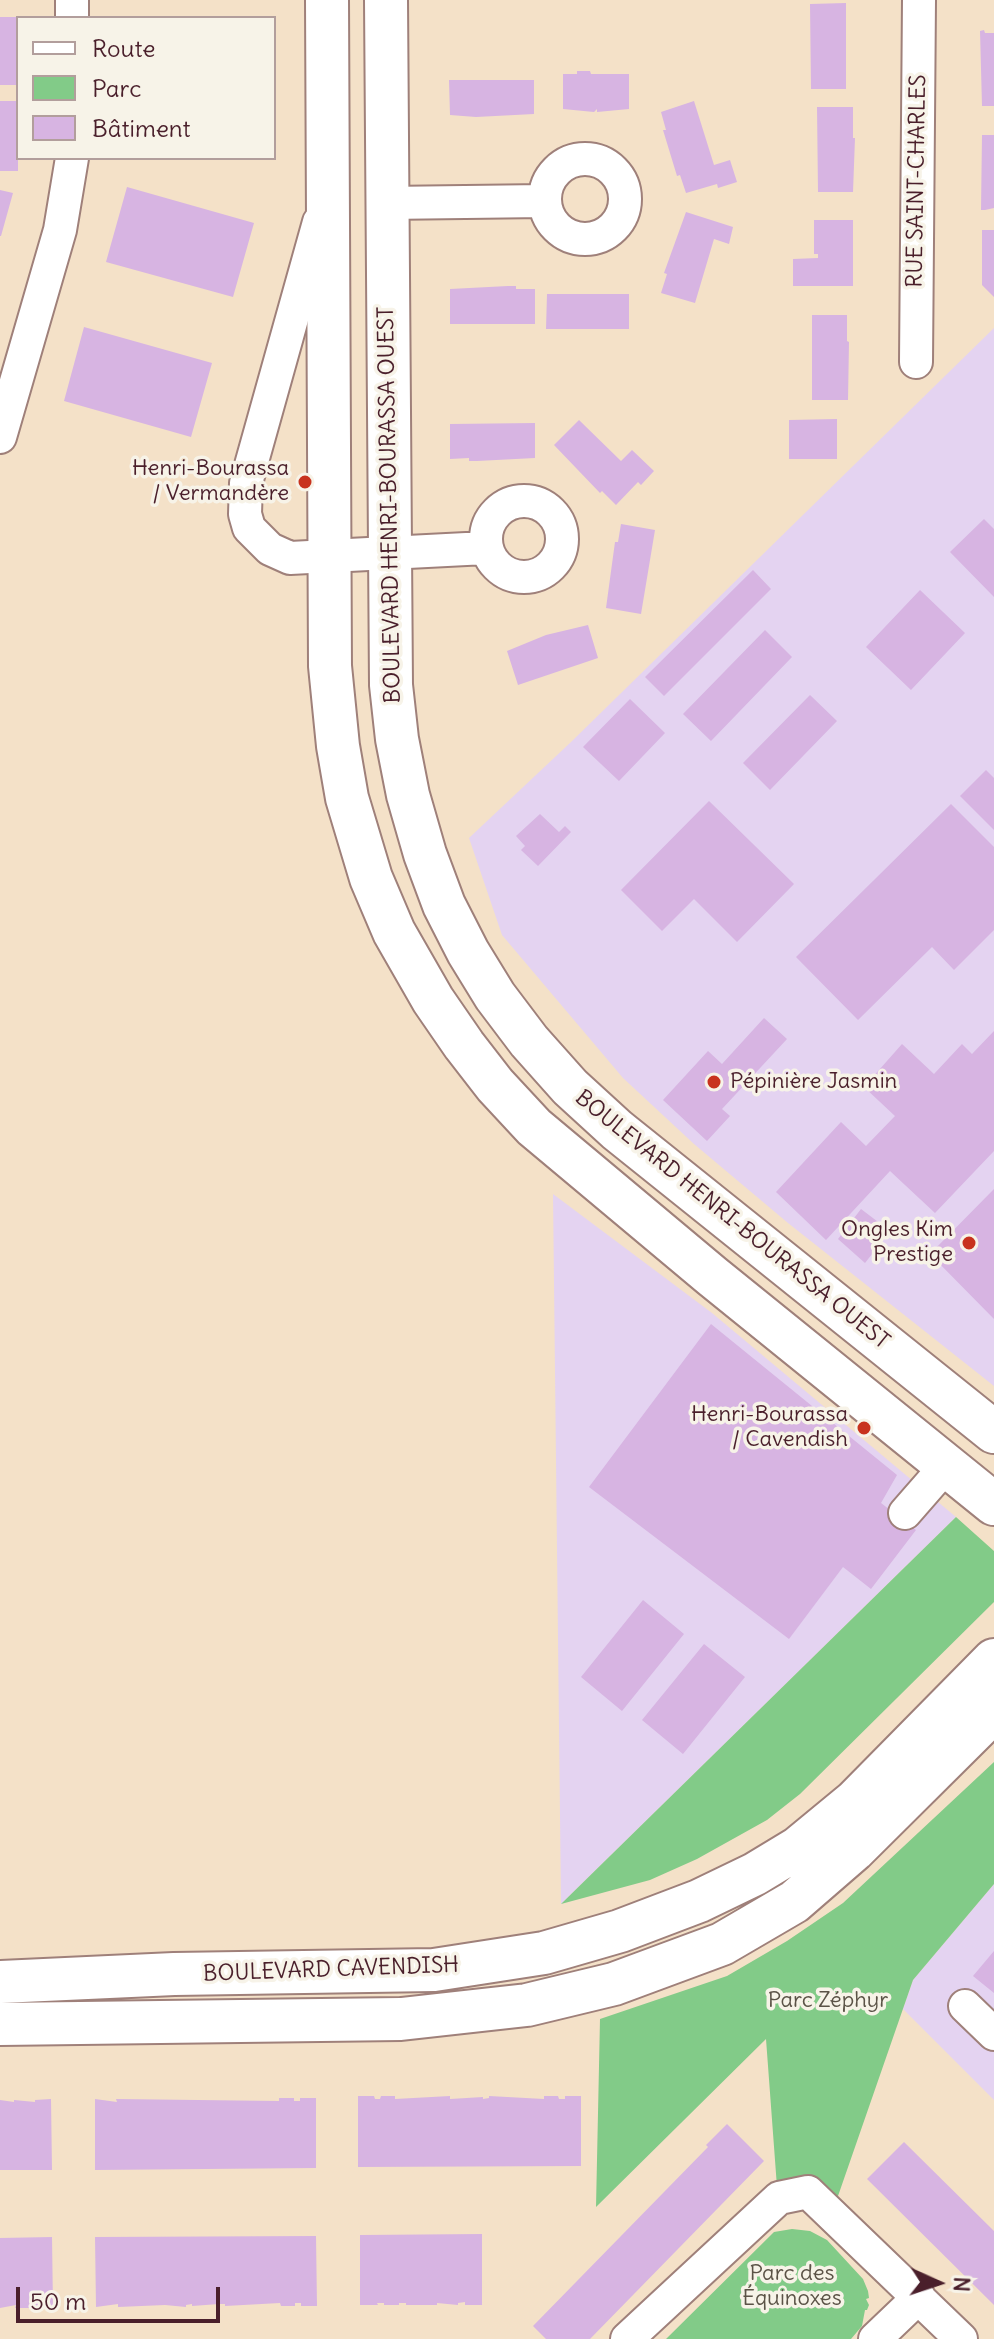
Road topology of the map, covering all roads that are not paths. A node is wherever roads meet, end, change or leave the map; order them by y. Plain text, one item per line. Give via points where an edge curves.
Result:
1 (327, 0) edge
2 (386, 0) edge
3 (919, 0) edge
4 (72, 160) edge
5 (328, 188) junction
6 (544, 201) dead end
7 (386, 203) junction
8 (916, 362) dead end
9 (0, 437) edge
10 (486, 548) dead end
11 (389, 553) junction
12 (328, 557) junction
13 (994, 1432) edge
14 (941, 1461) junction
15 (994, 1504) edge
16 (902, 1505) dead end
17 (994, 1660) edge
18 (994, 1711) edge
19 (0, 1982) edge
20 (965, 2006) dead end
21 (0, 2024) edge
22 (994, 2034) edge
23 (919, 2297) junction
24 (627, 2339) edge
25 (875, 2339) edge
26 (961, 2339) edge

1 - 5 main road
2 - 7 main road, BOULEVARD HENRI-BOURASSA OUEST
3 - 8 street, RUE SAINT-CHARLES
4 - 9 street via 60,230
5 - 12 main road
5 - 12 street via 244,500 249,528 270,549 290,558
6 - 7 street
7 - 11 main road, BOULEVARD HENRI-BOURASSA OUEST
10 - 11 street
11 - 12 street
11 - 13 main road, BOULEVARD HENRI-BOURASSA OUEST via 391,685 408,795 444,905 495,996 547,1062 595,1111
12 - 14 main road via 330,666 347,798 388,920 447,1022 534,1127
14 - 15 main road
14 - 16 street
17 - 19 main road, BOULEVARD CAVENDISH via 855,1801 798,1848 699,1901 620,1931 544,1953 434,1970
18 - 21 main road via 794,1902 722,1944 614,1984 527,2005 401,2019
20 - 22 street
23 - 24 street via 808,2192 796,2192 779,2198
23 - 25 street
23 - 26 street

